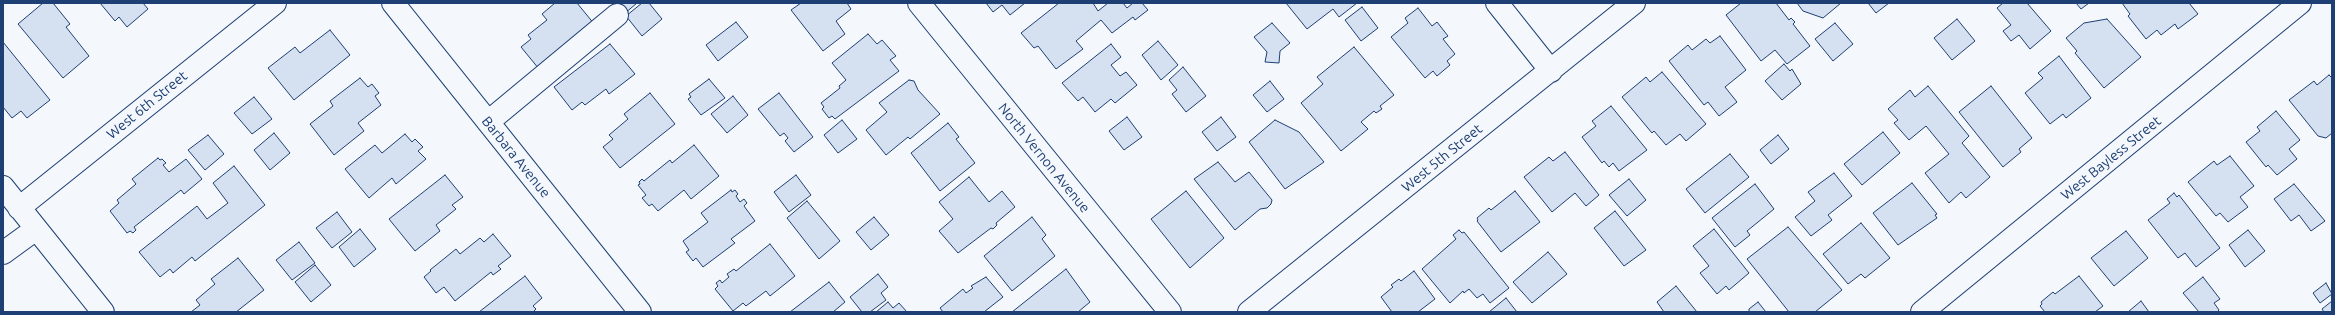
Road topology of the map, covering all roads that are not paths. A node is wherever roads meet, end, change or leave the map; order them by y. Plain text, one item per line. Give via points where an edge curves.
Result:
1 (275, 3) edge
2 (393, 3) edge
3 (919, 3) edge
4 (1497, 3) edge
5 (1634, 3) edge
6 (2300, 3) edge
7 (617, 15) dead end
8 (1551, 71) junction
9 (488, 122) junction
10 (3, 187) edge
11 (19, 208) junction
12 (36, 229) junction
13 (3, 253) edge
14 (103, 312) edge
15 (640, 312) edge
16 (1170, 312) edge
17 (1249, 312) edge
18 (1922, 312) edge

1 - 11 street, West 6th Street
2 - 9 street, Barbara Avenue
3 - 16 street, North Vernon Avenue
4 - 8 street
5 - 8 street, West 5th Street
6 - 18 street, West Bayless Street
7 - 9 street
8 - 17 street, West 5th Street
9 - 15 street, Barbara Avenue
10 - 11 street
11 - 12 street
12 - 13 street
12 - 14 street

